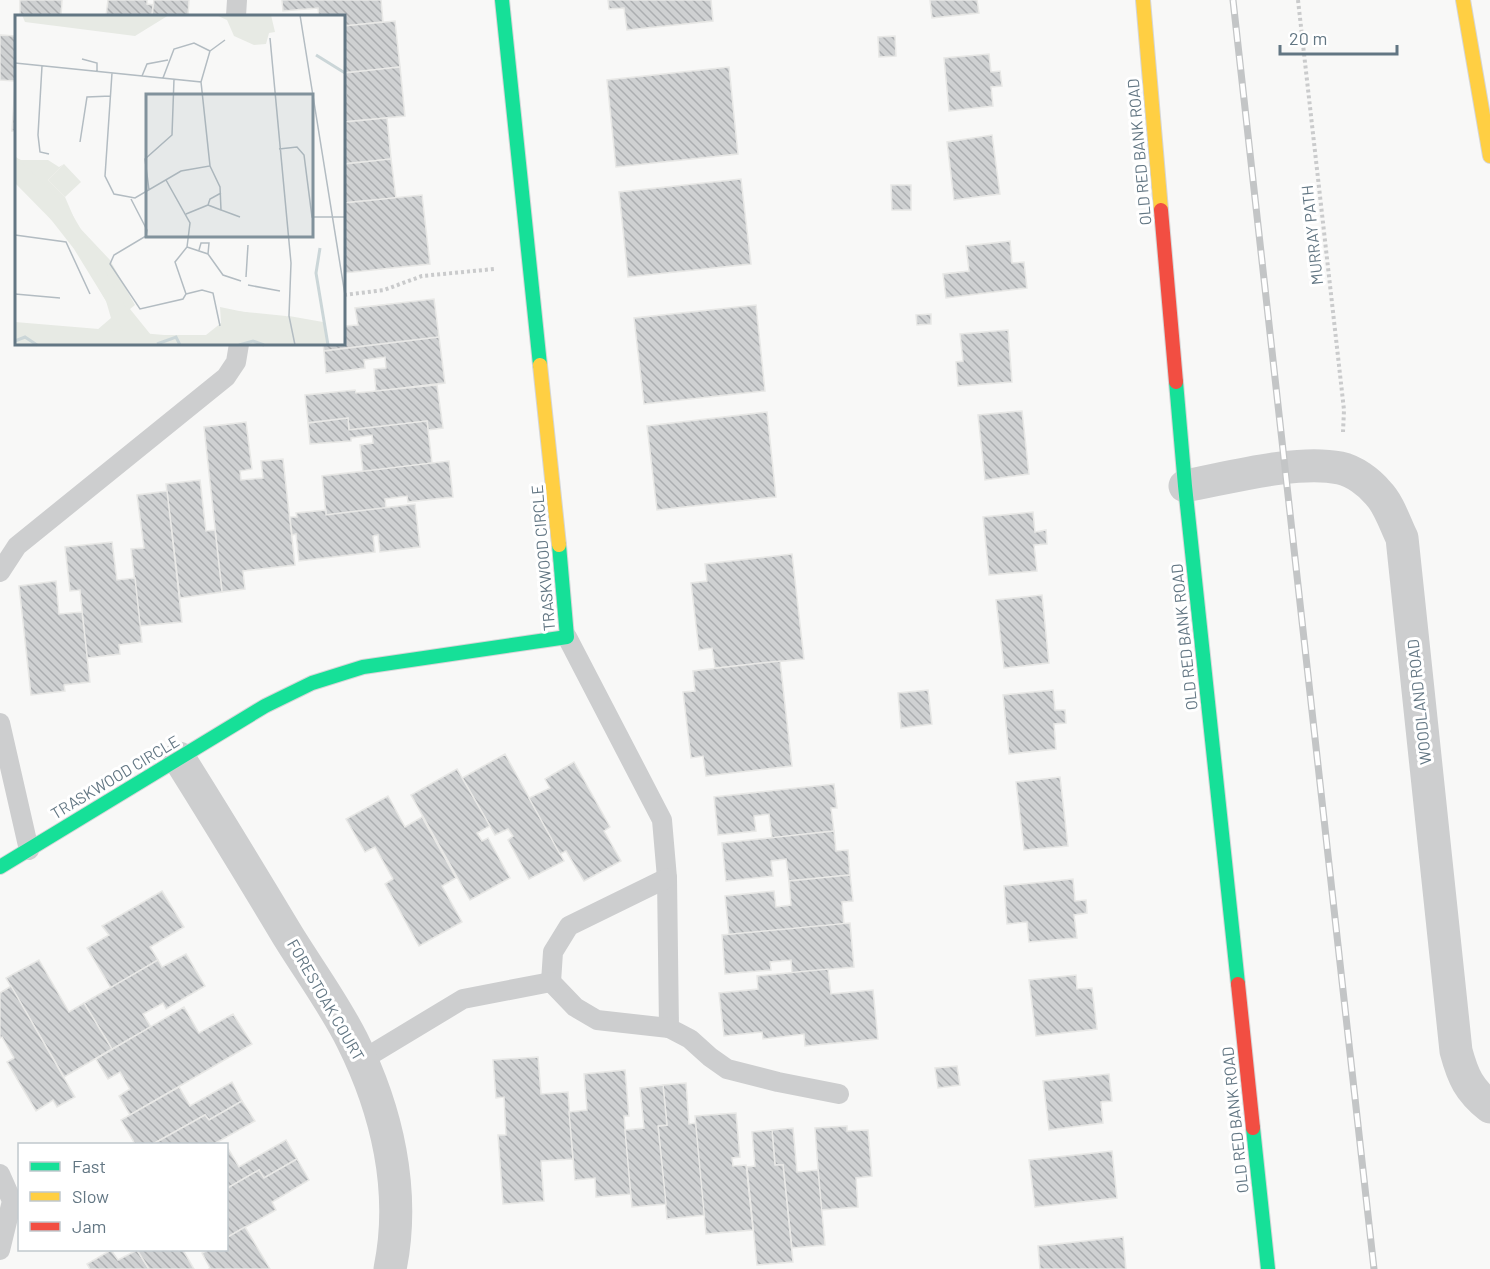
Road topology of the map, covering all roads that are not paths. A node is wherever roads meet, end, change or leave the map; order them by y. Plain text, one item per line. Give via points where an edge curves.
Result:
1 (237, 0) edge
2 (502, 0) edge
3 (1143, 0) edge
4 (1463, 0) edge
5 (236, 15) edge
6 (1490, 156) edge
7 (239, 345) edge
8 (1185, 486) junction
9 (0, 572) edge
10 (567, 637) junction
11 (0, 723) edge
12 (179, 758) junction
13 (29, 849) junction
14 (0, 867) edge
15 (667, 878) junction
16 (551, 982) junction
17 (669, 1028) junction
18 (362, 1060) junction
19 (839, 1094) dead end
20 (1490, 1107) edge
21 (0, 1174) edge
22 (0, 1250) edge
23 (390, 1269) edge
24 (1268, 1269) edge

1 - 5 lane
2 - 10 main road, TRASKWOOD CIRCLE
3 - 8 main road, OLD RED BANK ROAD
4 - 6 main road
7 - 9 lane via 236,362 226,377 17,546
8 - 20 street, WOODLAND ROAD via 1313,465 1342,469 1363,479 1380,494 1402,538 1456,1051 1462,1075
8 - 24 main road, OLD RED BANK ROAD
10 - 12 main road, TRASKWOOD CIRCLE via 353,670 312,683 265,706
10 - 15 lane via 662,820
11 - 13 lane
12 - 13 main road, TRASKWOOD CIRCLE
12 - 18 street, FORESTOAK COURT
13 - 14 main road, TRASKWOOD CIRCLE
15 - 16 lane via 570,926 553,952
15 - 17 lane
16 - 17 lane via 575,1007 597,1020
16 - 18 lane via 464,999
17 - 19 lane via 690,1039 727,1069
18 - 23 street, FORESTOAK COURT via 375,1090 389,1143 396,1198
21 - 22 lane via 12,1201

